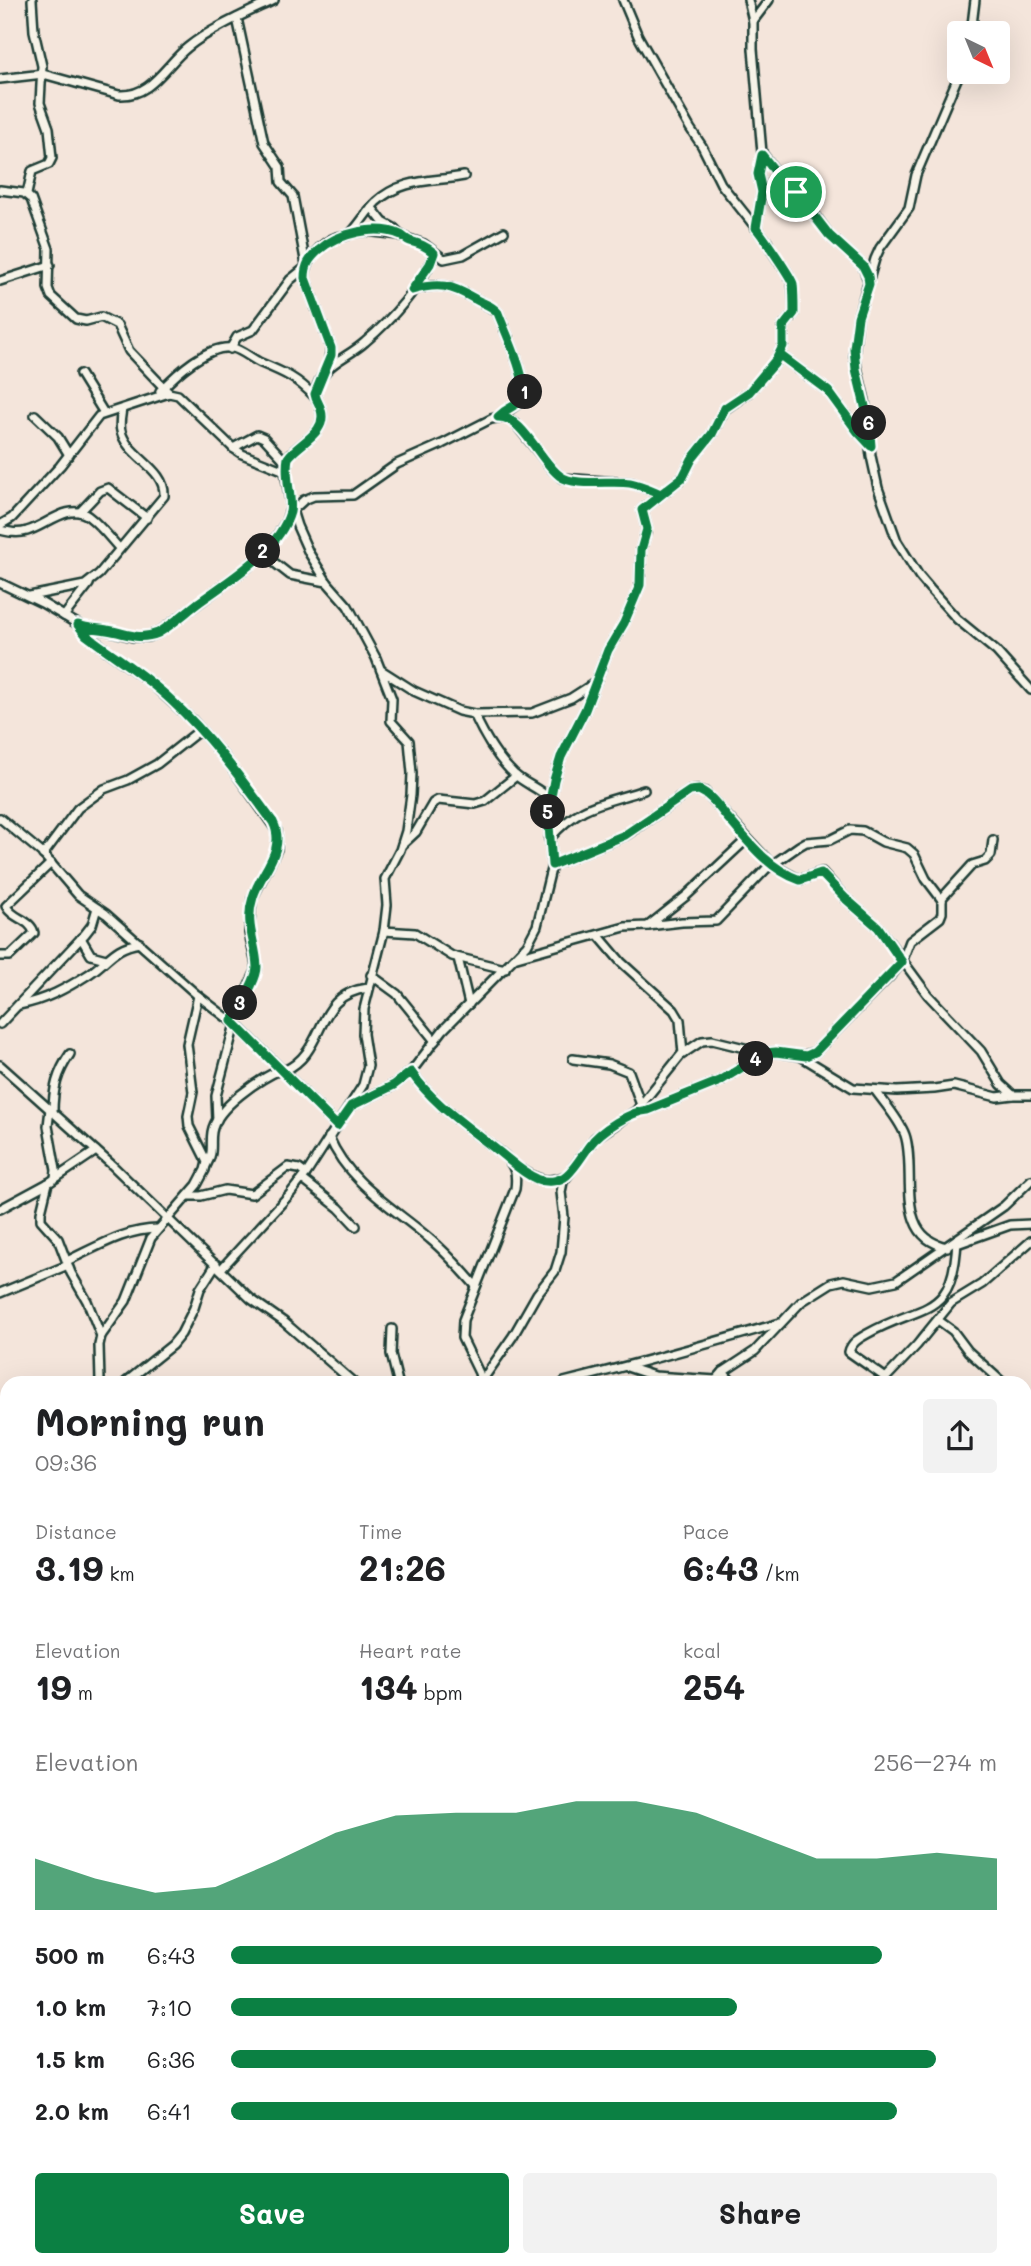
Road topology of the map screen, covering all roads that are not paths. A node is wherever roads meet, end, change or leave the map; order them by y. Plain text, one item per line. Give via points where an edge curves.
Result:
1 (32, 0) edge
2 (274, 0) edge
3 (623, 0) edge
4 (748, 0) edge
5 (769, 0) edge
6 (975, 0) edge
7 (237, 18) junction
8 (754, 21) junction
9 (972, 21) edge
10 (43, 74) junction
11 (0, 79) edge
12 (955, 84) edge
13 (762, 155) junction
14 (464, 176) dead end
15 (0, 190) edge
16 (27, 194) junction
17 (372, 208) junction
18 (756, 228) junction
19 (504, 232) dead end
20 (352, 233) junction
21 (401, 235) junction
22 (434, 253) junction
23 (50, 265) junction
24 (306, 266) junction
25 (0, 281) edge
26 (869, 284) junction
27 (412, 290) junction
28 (230, 349) junction
29 (780, 355) junction
30 (327, 369) junction
31 (79, 374) dead end
32 (166, 390) junction
33 (316, 398) junction
34 (122, 408) junction
35 (104, 413) junction
36 (35, 415) dead end
37 (498, 417) junction
38 (871, 446) junction
39 (233, 448) junction
40 (69, 455) junction
41 (286, 467) junction
42 (661, 494) junction
43 (291, 509) junction
44 (80, 512) junction
45 (147, 518) junction
46 (0, 528) edge
47 (119, 548) junction
48 (262, 553) junction
49 (91, 580) junction
50 (327, 582) junction
51 (0, 583) edge
52 (28, 596) junction
53 (64, 616) junction
54 (78, 625) junction
55 (381, 670) junction
56 (597, 682) junction
57 (1031, 690) edge
58 (474, 714) junction
59 (200, 730) junction
60 (516, 776) junction
61 (644, 790) dead end
62 (550, 799) junction
63 (0, 818) edge
64 (746, 839) junction
65 (548, 840) junction
66 (993, 840) dead end
67 (401, 846) junction
68 (43, 855) junction
69 (51, 863) junction
70 (552, 865) junction
71 (772, 865) junction
72 (942, 900) junction
73 (97, 908) junction
74 (648, 926) junction
75 (384, 930) junction
76 (599, 936) junction
77 (82, 938) junction
78 (140, 943) junction
79 (0, 956) edge
80 (516, 957) junction
81 (458, 958) junction
82 (107, 959) junction
83 (902, 962) junction
84 (505, 969) junction
85 (893, 973) junction
86 (912, 974) junction
87 (371, 975) junction
88 (368, 988) junction
89 (198, 996) junction
90 (469, 1004) junction
91 (19, 1005) junction
92 (233, 1023) junction
93 (0, 1024) edge
94 (436, 1041) junction
95 (765, 1053) junction
96 (70, 1054) dead end
97 (683, 1054) junction
98 (801, 1056) junction
99 (573, 1059) dead end
100 (0, 1065) edge
101 (283, 1070) junction
102 (411, 1072) junction
103 (875, 1090) junction
104 (1014, 1095) junction
105 (1031, 1095) edge
106 (351, 1106) junction
107 (638, 1108) junction
108 (51, 1110) junction
109 (217, 1121) junction
110 (337, 1126) junction
111 (329, 1137) junction
112 (96, 1151) junction
113 (207, 1164) junction
114 (513, 1164) junction
115 (567, 1175) junction
116 (304, 1176) junction
117 (1031, 1180) edge
118 (52, 1181) junction
119 (188, 1196) junction
120 (23, 1197) junction
121 (42, 1206) junction
122 (0, 1209) edge
123 (167, 1218) junction
124 (1031, 1223) edge
125 (356, 1226) dead end
126 (158, 1228) junction
127 (1031, 1240) edge
128 (957, 1241) junction
129 (947, 1247) junction
130 (68, 1263) junction
131 (218, 1266) junction
132 (475, 1285) junction
133 (0, 1293) edge
134 (938, 1320) junction
135 (781, 1323) junction
136 (392, 1329) dead end
137 (101, 1336) junction
138 (626, 1367) junction
139 (723, 1372) junction
140 (100, 1376) edge
141 (133, 1376) edge
142 (346, 1376) edge
143 (396, 1376) edge
144 (480, 1376) edge
145 (485, 1376) edge
146 (589, 1376) edge
147 (654, 1376) edge
148 (719, 1376) edge
149 (727, 1376) edge
150 (879, 1376) edge
151 (888, 1376) edge
152 (995, 1376) edge

1 - 10 street
2 - 7 street
3 - 18 street via 638,36 721,184
4 - 8 street
5 - 8 street
6 - 9 street
7 - 10 street via 188,47 157,80 130,96
7 - 24 street via 264,144 280,167 281,182 293,195
8 - 13 street via 752,49
10 - 11 street
10 - 16 street via 40,103 52,158 32,171
12 - 26 street via 916,175 909,208 880,248
13 - 18 street
13 - 26 street via 829,235 863,266
14 - 17 street via 420,180 392,191
15 - 16 street
16 - 23 street via 46,237
17 - 20 street
17 - 21 street
18 - 29 street via 793,284 794,313 783,327
19 - 22 street via 457,258 444,259
20 - 21 street
20 - 24 street via 335,238
21 - 22 street
22 - 27 street
23 - 25 street
23 - 32 street via 48,288 54,299 76,319 101,317 117,325 129,351
24 - 28 street via 253,330 237,337
24 - 30 street via 305,278 331,348
26 - 38 street via 854,348
27 - 30 street via 373,335
27 - 37 street via 439,285 456,288 498,313 526,391 523,400
28 - 32 street via 190,364 174,375
28 - 33 street via 285,372
29 - 38 street via 828,391
29 - 42 street via 749,392 725,408 683,477
30 - 33 street via 316,388
31 - 35 street
32 - 34 street
32 - 39 street via 178,395
33 - 41 street via 322,411 320,425 289,455
34 - 35 street
34 - 45 street via 125,441 165,490
35 - 40 street
36 - 40 street
37 - 42 street via 515,423 562,478 632,483
37 - 43 street via 397,464 353,495 314,496
38 - 57 street via 878,488 907,558 957,619 996,651
39 - 41 street
39 - 41 street via 257,435
40 - 46 street
41 - 43 street
42 - 56 street via 642,510 647,529 640,585
43 - 48 street via 286,523
43 - 50 street
44 - 45 street via 108,488
44 - 46 street via 59,516 26,532
44 - 47 street
45 - 47 street
47 - 49 street
48 - 50 street via 290,575
48 - 54 street via 155,634 132,638
49 - 52 street via 85,586
49 - 53 street
50 - 55 street via 348,607
51 - 52 street
52 - 53 street
53 - 54 street
54 - 59 street via 150,682
55 - 58 street via 414,691
55 - 67 street via 392,699 391,721 409,741 411,754 409,817
56 - 58 street via 532,713
56 - 62 street via 561,757
58 - 60 street via 485,739
59 - 68 street via 157,764 104,789 78,808
59 - 92 street via 273,822 278,839 252,899 249,933 257,969
60 - 62 street
60 - 67 street via 485,801 433,803 416,832
61 - 65 street via 582,810
62 - 65 street
63 - 68 street
64 - 70 street via 710,797 699,790 690,791 625,835
64 - 71 street
64 - 74 street
65 - 70 street
66 - 72 street via 991,855 968,868
67 - 75 street via 385,878
68 - 69 street
69 - 73 street via 68,886
69 - 79 street via 6,906 30,924 34,933 10,956
70 - 80 street via 537,926
71 - 72 street via 806,842 863,831 914,854
71 - 74 street via 716,921
71 - 83 street via 800,880 821,873 878,927
72 - 83 street via 940,918 911,942
73 - 77 street
73 - 78 street
74 - 76 street via 625,927
75 - 81 street via 415,933
75 - 87 street
76 - 80 street
76 - 97 street via 674,1010 680,1020
77 - 82 street via 91,955
77 - 91 street
78 - 82 street via 116,949
78 - 89 street
80 - 84 street
81 - 84 street
81 - 90 street
82 - 91 street via 53,995
83 - 85 street
83 - 86 street
84 - 90 street
85 - 86 street
85 - 98 street via 815,1052
86 - 104 street
87 - 88 street
87 - 94 street via 397,994
88 - 101 street via 353,990 334,1002 310,1049
88 - 106 street via 363,1034 368,1066
89 - 92 street
89 - 113 street via 187,1044 193,1092 188,1116
90 - 94 street
91 - 93 street
92 - 101 street
92 - 109 street via 216,1096
94 - 102 street
95 - 97 street via 712,1040
95 - 98 street
95 - 107 street via 720,1081 648,1110
96 - 108 street via 57,1076
97 - 107 street
98 - 103 street via 853,1088
99 - 107 street via 629,1072
100 - 108 street
101 - 109 street via 268,1075 232,1102
101 - 110 street
102 - 106 street
102 - 114 street via 444,1108
103 - 104 street via 954,1086 997,1097
103 - 129 street via 906,1136 914,1219 928,1239
104 - 105 street
106 - 110 street
107 - 115 street via 595,1138
108 - 112 street
108 - 118 street via 48,1126 56,1170
109 - 113 street
110 - 111 street
111 - 116 street
111 - 132 street via 336,1154 358,1181 445,1251
112 - 118 street
112 - 123 street
113 - 119 street
114 - 115 street via 545,1181
114 - 132 street via 515,1189
115 - 145 street via 561,1192 564,1217 555,1271
116 - 119 street via 299,1169 288,1167 252,1194 225,1190
116 - 125 street
116 - 131 street
117 - 128 street
118 - 120 street
118 - 121 street
119 - 123 street
120 - 121 street
120 - 122 street
121 - 130 street via 41,1220 58,1239
123 - 126 street
123 - 131 street
124 - 128 street
126 - 130 street via 124,1234
126 - 137 street via 126,1301
127 - 134 street via 982,1284 951,1303
128 - 129 street
128 - 150 street via 955,1273 939,1300 915,1315 884,1324 849,1349
129 - 135 street via 885,1285 831,1283
130 - 133 street
130 - 137 street
131 - 141 street via 200,1289 181,1334
131 - 142 street via 251,1299
132 - 144 street via 462,1338
134 - 151 street
134 - 152 street
135 - 138 street
135 - 139 street via 755,1351
136 - 143 street
137 - 140 street
138 - 146 street
138 - 147 street
139 - 148 street
139 - 149 street

